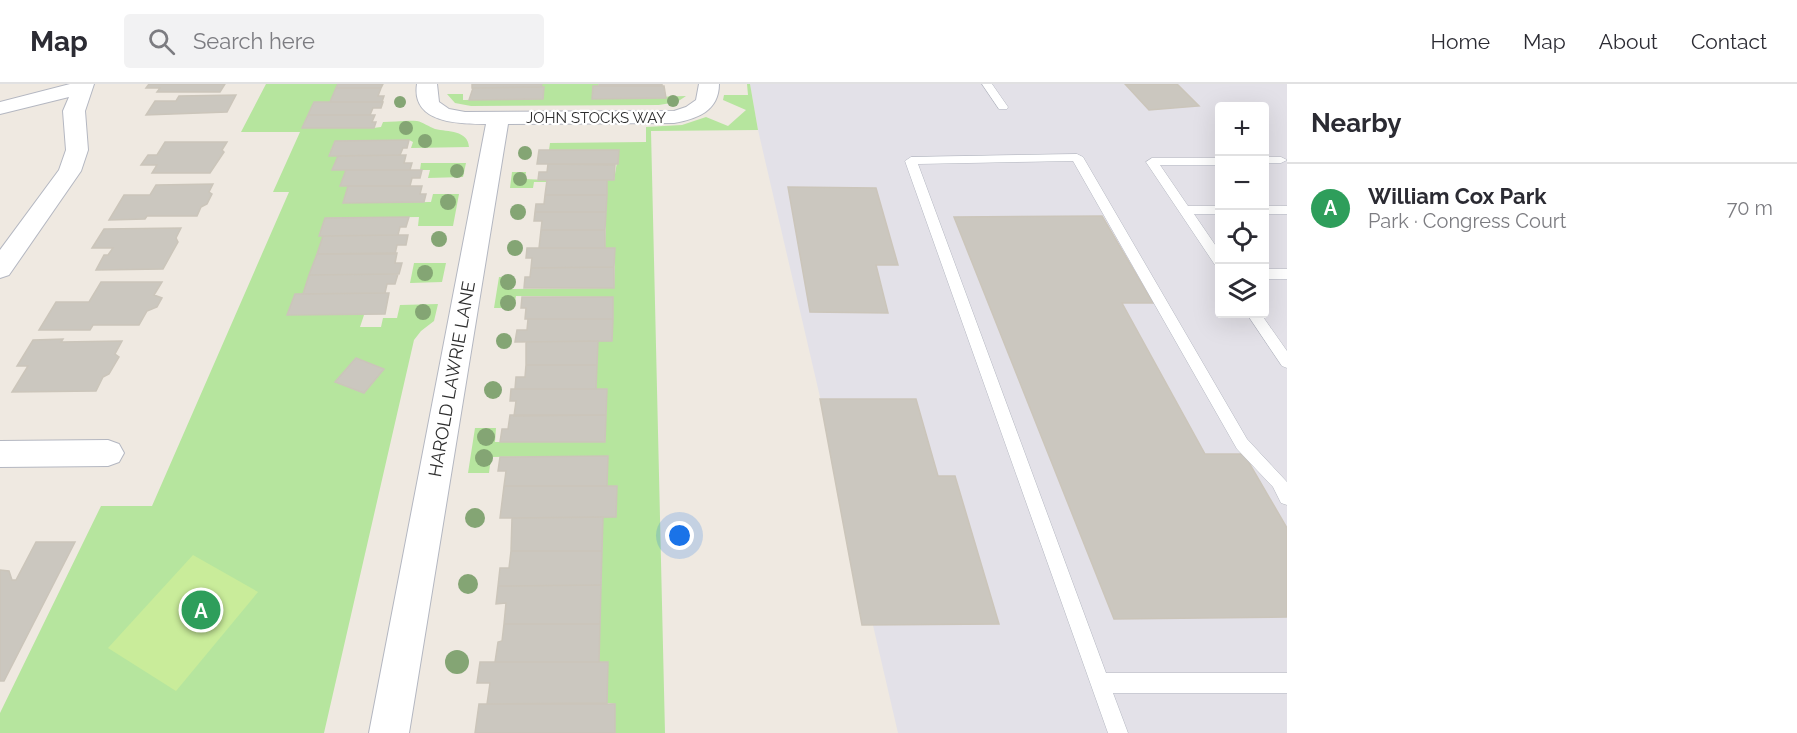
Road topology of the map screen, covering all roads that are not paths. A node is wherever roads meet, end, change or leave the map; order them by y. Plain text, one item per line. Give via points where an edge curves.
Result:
1 (427, 84) edge
2 (709, 84) edge
3 (987, 84) edge
4 (84, 86) edge
5 (1003, 107) dead end
6 (0, 108) edge
7 (498, 118) junction
8 (1269, 160) edge
9 (1281, 160) dead end
10 (1215, 161) edge
11 (1185, 210) junction
12 (1215, 210) edge
13 (1269, 210) edge
14 (1287, 210) edge
15 (1215, 255) edge
16 (0, 269) edge
17 (1269, 274) edge
18 (1287, 274) edge
19 (1257, 318) edge
20 (1287, 362) edge
21 (108, 453) dead end
22 (0, 454) edge
23 (1287, 498) edge
24 (1100, 683) junction
25 (1287, 683) edge
26 (389, 733) edge
27 (1118, 733) edge

1 - 7 street via 426,100 436,112 458,118
2 - 7 street, JOHN STOCKS WAY via 708,99 699,109 674,117
3 - 5 lane
4 - 6 street
4 - 16 street via 74,111 77,150 70,171
7 - 26 street, HAROLD LAWRIE LANE
8 - 9 lane
10 - 11 lane via 1152,162
11 - 12 lane
11 - 15 lane
13 - 14 lane
17 - 18 lane
19 - 20 lane
21 - 22 street
23 - 24 lane via 1279,482 1242,444 1077,157 911,161
24 - 25 lane
24 - 27 lane

